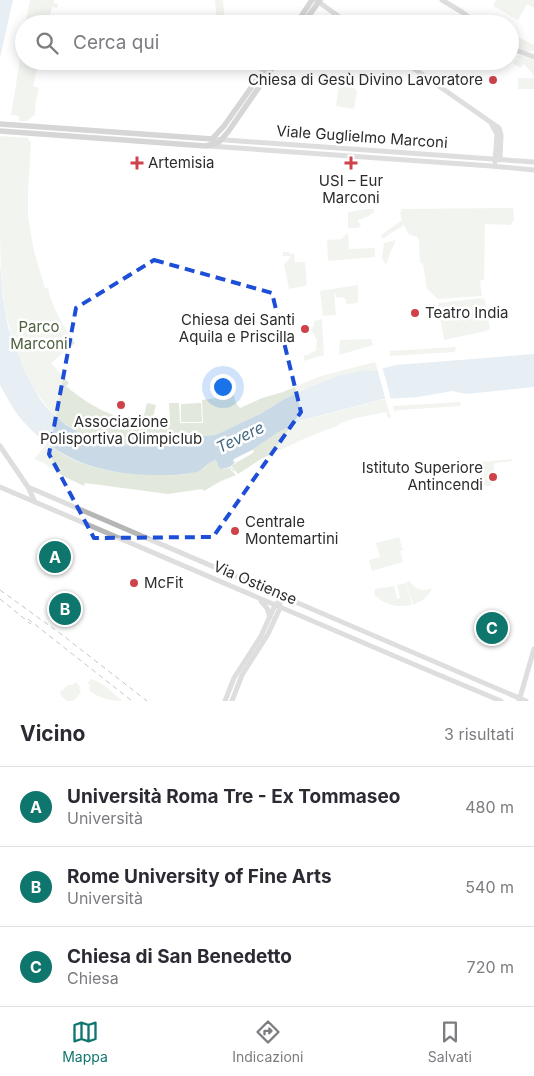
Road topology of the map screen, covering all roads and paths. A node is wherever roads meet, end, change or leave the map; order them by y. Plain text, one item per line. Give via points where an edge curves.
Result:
1 (316, 0) edge
2 (442, 0) edge
3 (304, 15) edge
4 (308, 15) edge
5 (337, 15) edge
6 (467, 15) edge
7 (519, 51) edge
8 (534, 57) edge
9 (264, 70) edge
10 (271, 70) edge
11 (416, 70) edge
12 (0, 124) edge
13 (29, 130) junction
14 (0, 131) edge
15 (212, 139) junction
16 (222, 139) junction
17 (206, 146) junction
18 (497, 159) junction
19 (534, 162) edge
20 (497, 166) junction
21 (534, 170) edge
22 (0, 446) edge
23 (0, 487) edge
24 (28, 487) junction
25 (35, 502) junction
26 (257, 597) junction
27 (281, 598) junction
28 (277, 606) junction
29 (270, 618) junction
30 (534, 649) edge
31 (236, 681) junction
32 (520, 700) edge
33 (225, 701) edge
34 (232, 701) edge
35 (502, 701) edge
36 (526, 701) edge

1 - 3 main road
1 - 4 main road
1 - 5 main road
2 - 6 main road
7 - 8 main road
9 - 15 main road
10 - 16 main road
11 - 18 main road via 492,124 497,134
12 - 13 main road
13 - 14 main road
13 - 15 main road
13 - 17 main road
15 - 16 main road, Viale Guglielmo Marconi
16 - 17 main road
16 - 18 main road, Viale Guglielmo Marconi
17 - 20 main road, Viale Guglielmo Marconi
18 - 19 main road, Viale Guglielmo Marconi
18 - 20 main road
20 - 21 main road, Viale Guglielmo Marconi
22 - 24 main road
23 - 25 main road, Via Ostiense
24 - 25 main road
24 - 27 main road, Via Ostiense
25 - 26 main road, Via Ostiense
26 - 28 main road, Via Ostiense
26 - 29 main road via 267,608
27 - 28 main road
27 - 32 main road, Via Ostiense
28 - 29 main road
28 - 31 main road via 266,637
28 - 35 main road, Via Ostiense
29 - 31 main road
30 - 32 main road
31 - 33 main road
31 - 34 main road
32 - 36 main road, Via Ostiense

